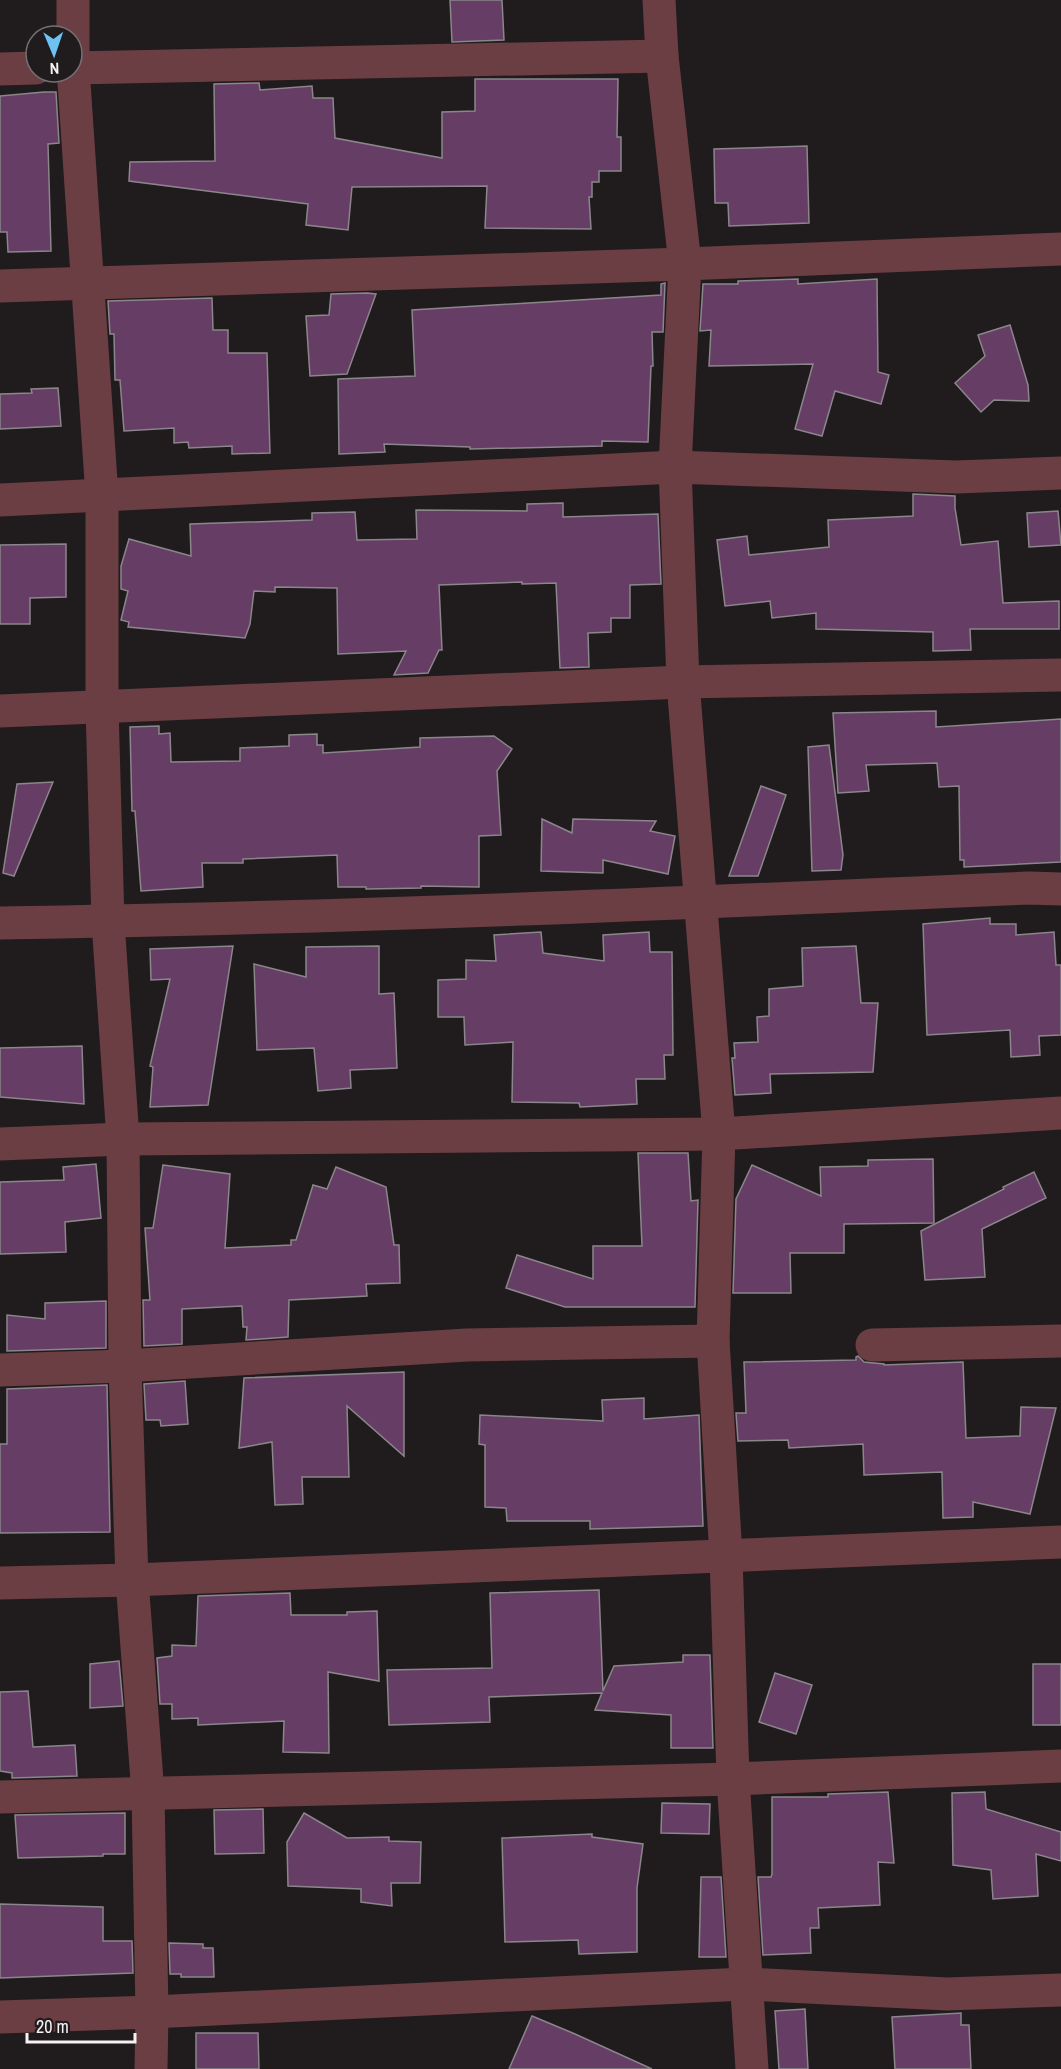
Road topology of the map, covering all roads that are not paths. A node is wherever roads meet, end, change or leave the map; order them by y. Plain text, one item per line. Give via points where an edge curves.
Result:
1 (73, 0) edge
2 (659, 0) edge
3 (73, 24) edge
4 (662, 56) junction
5 (24, 68) edge
6 (84, 68) edge
7 (0, 69) edge
8 (73, 84) edge
9 (1061, 249) edge
10 (686, 264) junction
11 (88, 283) junction
12 (0, 286) edge
13 (675, 467) junction
14 (1061, 473) edge
15 (102, 496) junction
16 (0, 500) edge
17 (1061, 675) edge
18 (683, 682) junction
19 (102, 707) junction
20 (0, 711) edge
21 (1061, 889) edge
22 (702, 903) junction
23 (108, 922) junction
24 (0, 923) edge
25 (1061, 1113) edge
26 (719, 1134) junction
27 (123, 1139) junction
28 (0, 1144) edge
29 (713, 1341) junction
30 (1061, 1341) edge
31 (872, 1345) dead end
32 (124, 1366) junction
33 (0, 1370) edge
34 (1061, 1542) edge
35 (726, 1556) junction
36 (132, 1580) junction
37 (0, 1583) edge
38 (1061, 1766) edge
39 (733, 1779) junction
40 (148, 1794) junction
41 (0, 1797) edge
42 (746, 1984) junction
43 (1061, 1990) edge
44 (152, 2012) junction
45 (0, 2017) edge
46 (151, 2069) edge
47 (752, 2069) edge

1 - 3 street
2 - 4 street
4 - 6 street
4 - 10 street
5 - 7 street
8 - 11 street
9 - 10 street
10 - 11 street
10 - 13 street
11 - 12 street
11 - 15 street
13 - 14 street via 956,477
13 - 15 street
13 - 18 street
15 - 16 street
15 - 19 street
17 - 18 street
18 - 19 street
18 - 22 street
19 - 20 street
19 - 23 street
21 - 22 street
22 - 23 street
22 - 26 street
23 - 24 street
23 - 27 street
25 - 26 street
26 - 27 street
26 - 29 street
27 - 28 street
27 - 32 street
29 - 32 street via 467,1345
29 - 35 street
30 - 31 street
32 - 33 street
32 - 36 street
34 - 35 street
35 - 36 street
35 - 39 street
36 - 37 street
36 - 40 street
38 - 39 street
39 - 40 street
39 - 42 street
40 - 41 street
40 - 44 street
42 - 43 street via 947,1994
42 - 44 street
42 - 47 street
44 - 45 street
44 - 46 street

